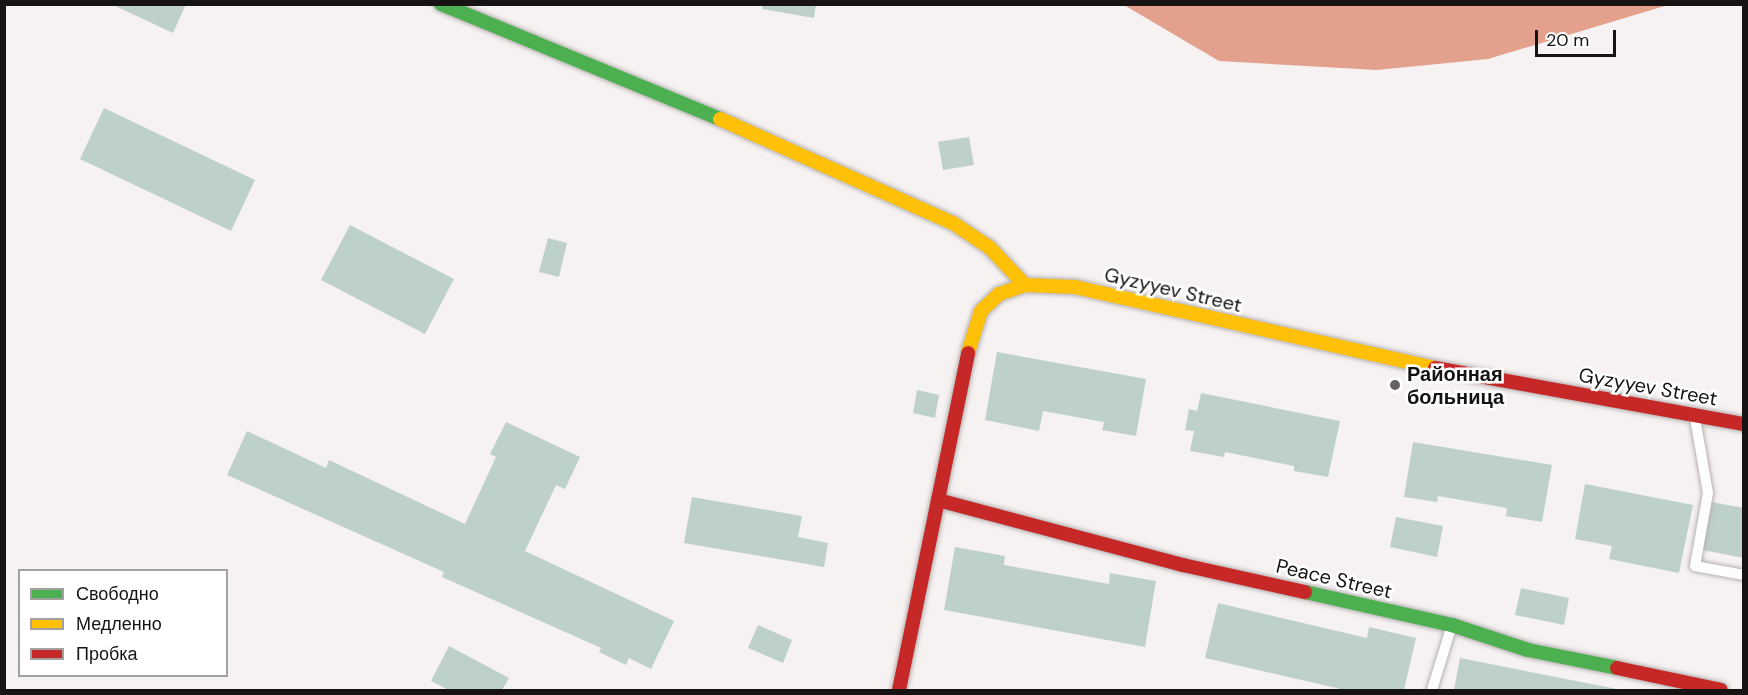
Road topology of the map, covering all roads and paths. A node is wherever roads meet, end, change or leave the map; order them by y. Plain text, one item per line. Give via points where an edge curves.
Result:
1 (441, 4) edge
2 (1025, 285) junction
3 (1694, 414) junction
4 (1743, 424) edge
5 (938, 500) junction
6 (1743, 575) edge
7 (1452, 625) junction
8 (899, 690) edge
9 (1432, 690) edge
10 (1721, 690) edge

1 - 2 street via 672,97 953,223 990,248
2 - 3 street, Gyzyyev Street via 1076,287 1407,363
2 - 5 street, Gyzyyev Street via 999,294 981,312 969,348
3 - 4 street, Gyzyyev Street
3 - 6 lane via 1708,493 1695,566
5 - 7 street, Peace Street via 1183,565
5 - 8 street, Gyzyyev Street
7 - 9 lane
7 - 10 street, Peace Street via 1528,650

